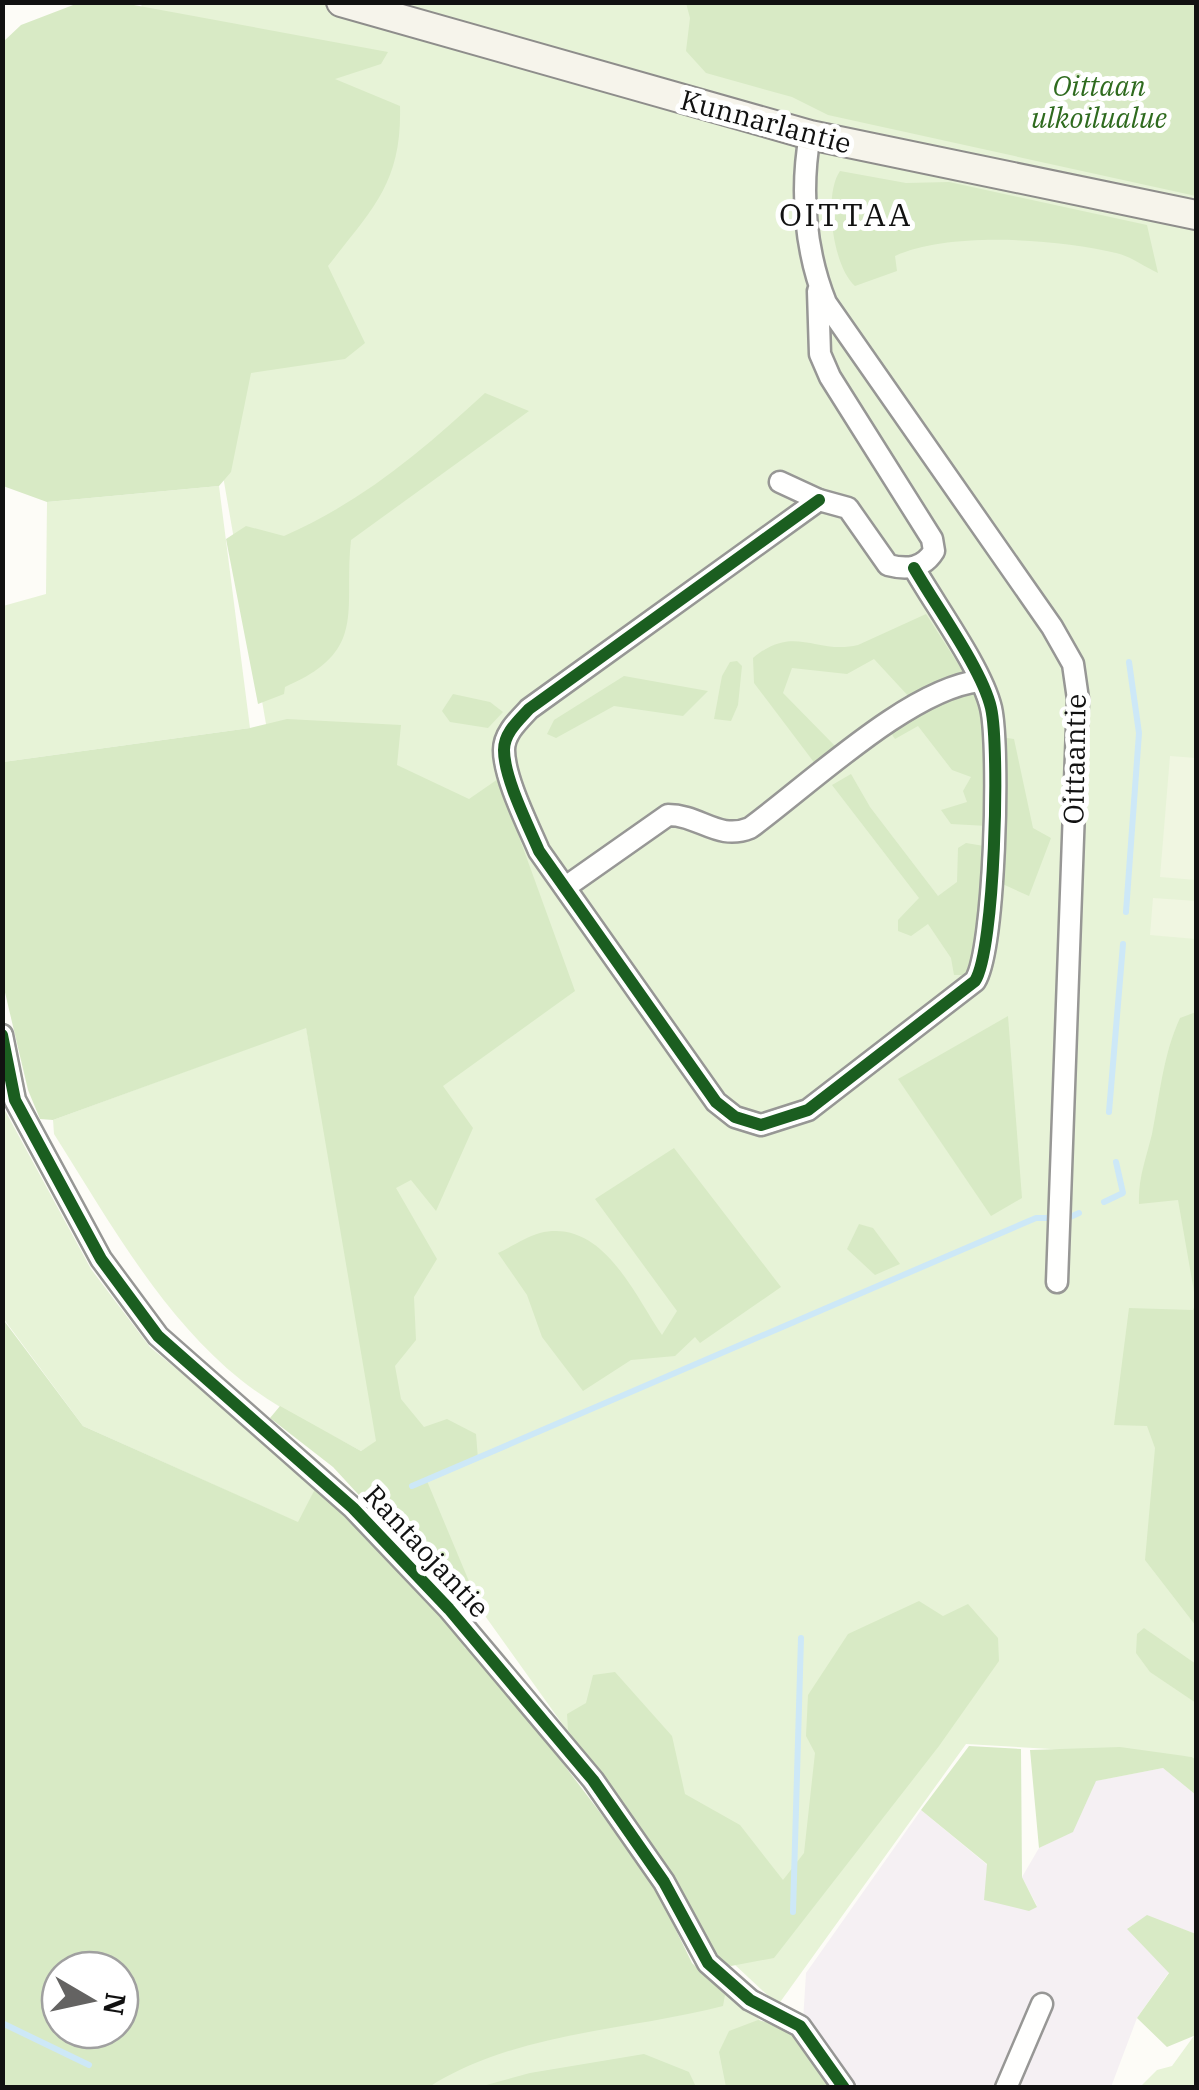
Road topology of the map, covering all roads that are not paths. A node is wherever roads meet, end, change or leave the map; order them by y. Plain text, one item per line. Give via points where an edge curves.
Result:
1 (340, 2) edge
2 (810, 136) junction
3 (1196, 215) edge
4 (818, 284) junction
5 (780, 482) dead end
6 (819, 500) junction
7 (914, 568) junction
8 (979, 681) junction
9 (568, 886) junction
10 (2, 1034) edge
11 (1058, 1282) dead end
12 (1042, 2004) dead end
13 (844, 2088) edge
14 (1006, 2088) edge

1 - 2 main road, Kunnarlantie
2 - 3 main road, Kunnarlantie
2 - 4 street, Oittaantie via 805,207
4 - 7 street via 820,354 932,539 929,560
4 - 11 street, Oittaantie via 1074,664
5 - 6 street
6 - 7 street via 848,508 888,565
6 - 9 street via 529,709 510,730 504,750 521,810 539,851
7 - 8 street
8 - 9 street via 957,684 904,711 750,828 722,834 668,815
8 - 9 street via 994,731 984,968 808,1110 761,1125 716,1102
10 - 13 street, Rantaojantie via 14,1100 101,1259 158,1336 354,1508 449,1609 593,1780 664,1882 708,1963 750,2000 800,2026
12 - 14 street

